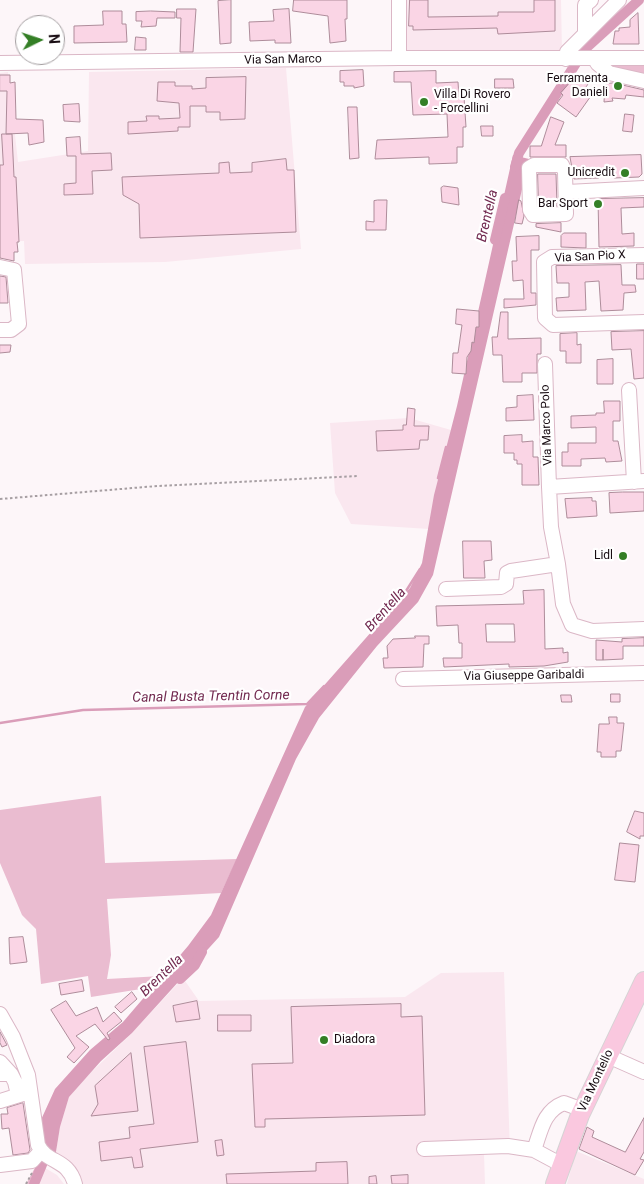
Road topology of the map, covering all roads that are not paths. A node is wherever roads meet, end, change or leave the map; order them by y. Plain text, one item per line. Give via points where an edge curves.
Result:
1 (398, 0) edge
2 (591, 0) edge
3 (619, 0) edge
4 (585, 33) junction
5 (399, 58) junction
6 (644, 58) edge
7 (572, 59) junction
8 (595, 59) junction
9 (0, 64) edge
10 (644, 81) edge
11 (644, 188) edge
12 (567, 192) dead end
13 (644, 255) edge
14 (0, 268) edge
15 (644, 322) edge
16 (0, 330) edge
17 (545, 364) dead end
18 (629, 390) dead end
19 (639, 482) edge
20 (549, 486) junction
21 (558, 564) junction
22 (446, 588) dead end
23 (644, 629) edge
24 (644, 673) edge
25 (403, 679) dead end
26 (643, 987) edge
27 (0, 1014) edge
28 (608, 1056) junction
29 (0, 1062) edge
30 (644, 1072) edge
31 (5, 1074) edge
32 (24, 1094) junction
33 (0, 1101) edge
34 (583, 1110) junction
35 (424, 1149) dead end
36 (534, 1150) junction
37 (42, 1152) junction
38 (0, 1165) edge
39 (562, 1165) junction
40 (75, 1184) edge
41 (555, 1184) edge

1 - 5 street
2 - 4 street via 585,5
3 - 4 street
4 - 7 street via 567,52
5 - 7 street, Via San Marco
5 - 9 street, Via San Marco
6 - 8 street, Via San Marco
7 - 8 street, Via San Marco
8 - 10 street via 609,73
11 - 12 street
13 - 15 street, Via San Pio X via 552,257 544,262 546,318 553,325
14 - 16 street via 14,270 19,324 11,330
17 - 20 street, Via Marco Polo
18 - 19 street
19 - 20 street
20 - 21 street, Via Marco Polo
21 - 22 street via 510,571 504,587
21 - 23 street, Via Marco Polo via 563,604 572,625 592,631
24 - 25 street, Via Giuseppe Garibaldi
26 - 28 main road, Via Montello
27 - 32 street via 28,1075
28 - 30 street
28 - 34 main road, Via Montello
29 - 31 street
31 - 32 street
32 - 33 street
32 - 37 street
34 - 36 street via 564,1104 554,1107 545,1118
34 - 39 main road, Via Montello
35 - 36 street via 508,1146
36 - 39 street
37 - 38 street via 32,1161
37 - 40 street via 65,1164
39 - 41 main road, Via Montello

